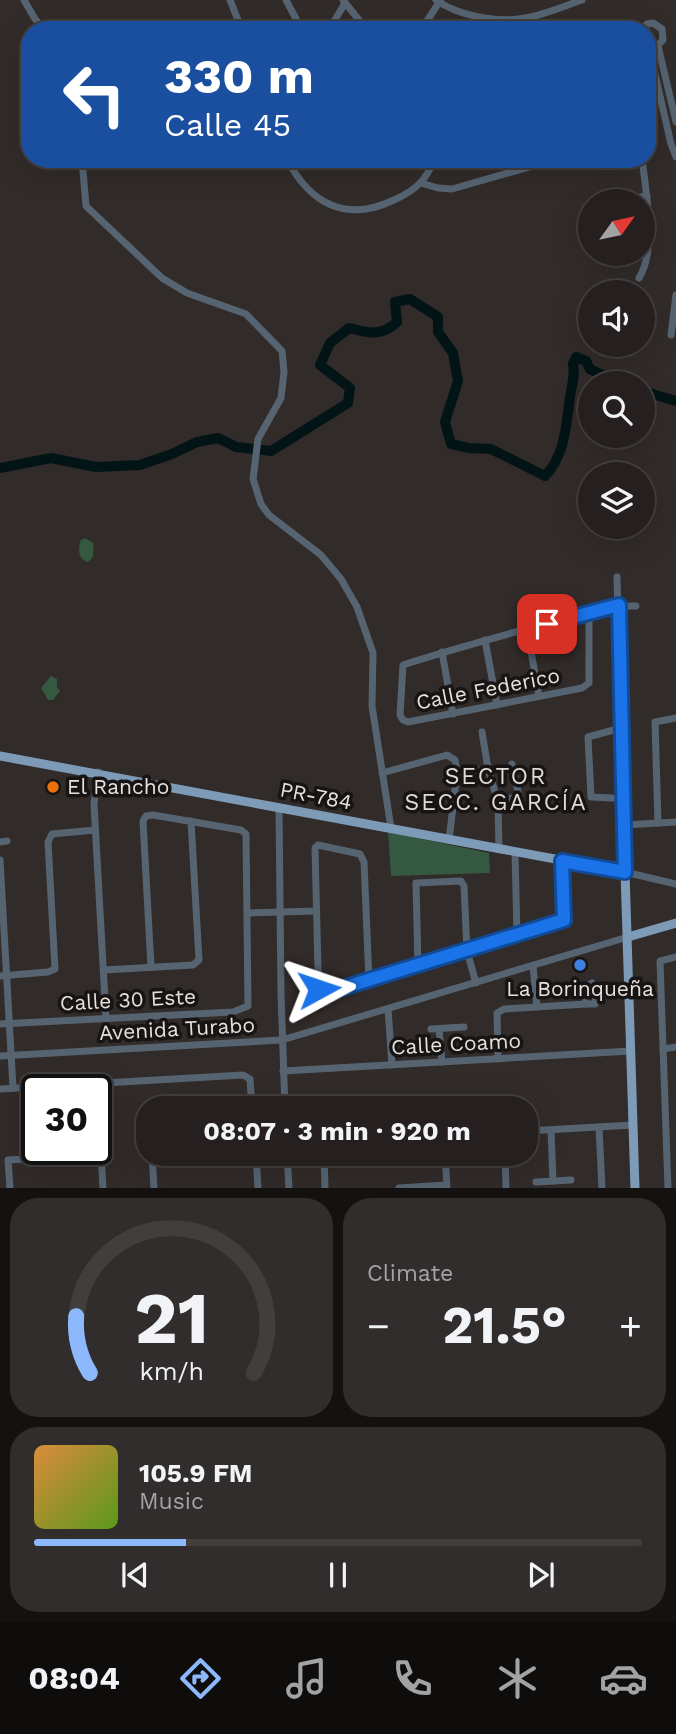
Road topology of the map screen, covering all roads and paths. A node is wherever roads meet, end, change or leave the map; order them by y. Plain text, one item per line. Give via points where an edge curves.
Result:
1 (24, 0) edge
2 (230, 0) edge
3 (286, 0) edge
4 (582, 0) edge
5 (438, 1) edge
6 (344, 2) edge
7 (39, 21) edge
8 (238, 21) edge
9 (297, 21) edge
10 (334, 21) edge
11 (360, 21) edge
12 (427, 21) edge
13 (656, 25) edge
14 (658, 46) joint
15 (656, 78) edge
16 (676, 122) edge
17 (676, 157) edge
18 (83, 168) edge
19 (292, 168) edge
20 (430, 168) edge
21 (516, 168) edge
22 (643, 168) edge
23 (421, 183) junction
24 (646, 189) edge
25 (645, 266) edge
26 (639, 278) dead end
27 (676, 295) edge
28 (671, 335) dead end
29 (617, 577) dead end
30 (619, 605) junction
31 (636, 606) dead end
32 (589, 613) junction
33 (527, 629) junction
34 (485, 640) junction
35 (442, 652) junction
36 (539, 696) junction
37 (496, 705) junction
38 (453, 714) junction
39 (676, 718) edge
40 (621, 728) junction
41 (482, 732) dead end
42 (0, 756) edge
43 (512, 764) dead end
44 (488, 769) junction
45 (98, 772) junction
46 (457, 772) junction
47 (382, 773) junction
48 (612, 798) dead end
49 (498, 802) junction
50 (279, 807) junction
51 (191, 821) junction
52 (676, 822) edge
53 (658, 823) junction
54 (624, 825) junction
55 (391, 828) junction
56 (95, 830) junction
57 (449, 839) junction
58 (499, 849) junction
59 (515, 852) junction
60 (0, 860) edge
61 (562, 861) junction
62 (625, 872) junction
63 (676, 884) edge
64 (316, 911) junction
65 (280, 912) junction
66 (248, 913) junction
67 (676, 923) edge
68 (517, 936) junction
69 (628, 937) junction
70 (467, 951) junction
71 (676, 957) edge
72 (418, 966) junction
73 (533, 966) junction
74 (151, 968) junction
75 (104, 970) junction
76 (3, 976) edge
77 (369, 981) junction
78 (477, 983) junction
79 (586, 1004) dead end
80 (537, 1007) junction
81 (388, 1009) junction
82 (106, 1018) junction
83 (10, 1023) junction
84 (0, 1024) edge
85 (464, 1027) dead end
86 (430, 1029) dead end
87 (439, 1029) junction
88 (282, 1040) junction
89 (676, 1047) edge
90 (663, 1049) junction
91 (631, 1051) junction
92 (0, 1056) edge
93 (11, 1056) junction
94 (498, 1059) junction
95 (442, 1062) junction
96 (393, 1065) junction
97 (283, 1071) junction
98 (112, 1082) edge
99 (13, 1088) junction
100 (21, 1088) edge
101 (0, 1089) edge
102 (251, 1096) edge
103 (284, 1096) edge
104 (676, 1120) edge
105 (666, 1121) junction
106 (633, 1125) junction
107 (600, 1127) junction
108 (551, 1130) junction
109 (538, 1131) edge
110 (21, 1159) edge
111 (102, 1165) edge
112 (153, 1166) edge
113 (257, 1166) edge
114 (288, 1166) edge
115 (324, 1166) edge
116 (446, 1166) edge
117 (505, 1166) edge
118 (571, 1180) dead end
119 (554, 1181) junction
120 (536, 1182) dead end
121 (447, 1187) edge
122 (10, 1188) edge
123 (103, 1188) edge
124 (154, 1188) edge
125 (258, 1188) edge
126 (289, 1188) edge
127 (325, 1188) edge
128 (399, 1188) edge
129 (506, 1188) edge
130 (602, 1188) edge
131 (635, 1188) edge
132 (668, 1188) edge

1 - 7 street
2 - 8 street
3 - 9 street
4 - 5 street via 512,19 463,12
5 - 12 street
6 - 10 street
6 - 11 street
13 - 14 street via 664,34
14 - 16 street
15 - 17 street
18 - 47 street via 86,206 162,278 187,293 246,314 282,351 281,398 258,439 253,479 269,515 321,555 357,607 373,653 372,706
19 - 23 street via 316,197 363,211 404,196
20 - 23 street
21 - 23 street via 452,189
22 - 24 street
25 - 26 street
27 - 28 street
29 - 30 street
30 - 31 street, Calle Federico
30 - 32 street, Calle Federico
30 - 40 street
32 - 33 street, Calle Federico
32 - 36 street, Calle Federico via 589,683
33 - 34 street, Calle Federico
33 - 36 street
34 - 35 street, Calle Federico
34 - 37 street
35 - 38 street
35 - 38 street, Calle Federico via 402,665 400,715 408,722
36 - 37 street, Calle Federico
37 - 38 street, Calle Federico
39 - 53 street via 655,722
40 - 48 street via 588,737 591,797
40 - 54 street
41 - 44 street
42 - 45 main road, PR-784 / PR-784
43 - 49 street via 519,796
44 - 46 street
44 - 49 street
45 - 50 main road, PR-784 / PR-784
45 - 56 street
46 - 47 street via 455,760 447,755
46 - 57 street
47 - 55 street
49 - 58 street
50 - 55 main road, PR-784 / PR-784
50 - 65 street
51 - 66 street via 246,834
51 - 74 street via 199,960 193,965
51 - 74 street via 153,815 143,821
52 - 53 street
53 - 54 street
54 - 62 street
55 - 57 main road, PR-784 / PR-784
56 - 75 street
56 - 76 street via 52,834 48,842 55,969
57 - 58 main road, PR-784 / PR-784
58 - 59 main road, PR-784 / PR-784
59 - 61 main road, PR-784 / PR-784
59 - 68 street
60 - 76 street
61 - 62 main road, PR-784 / PR-784
61 - 68 street via 564,920
62 - 63 street
62 - 69 main road
64 - 65 street
64 - 77 street via 319,989 326,993
64 - 77 street via 315,848 360,854
65 - 66 street
65 - 88 street
66 - 82 street, Calle 30 Este via 248,1006 233,1012
67 - 69 main road, Avenida Turabo
68 - 70 street
69 - 73 street, Avenida Turabo
69 - 91 main road
70 - 72 street
70 - 72 street via 461,881 416,883
70 - 78 street
71 - 90 street via 660,961
72 - 77 street
73 - 78 street, Avenida Turabo
73 - 80 street
74 - 75 street
75 - 82 street
76 - 83 street
78 - 81 street, Avenida Turabo
79 - 80 street
80 - 94 street via 497,1013
81 - 88 street, Avenida Turabo
81 - 96 street
82 - 83 street, Calle 30 Este
83 - 84 street, Calle 30 Este
83 - 93 street
85 - 87 street
86 - 87 street
87 - 95 street
88 - 93 street, Avenida Turabo
88 - 97 street
89 - 90 street
90 - 105 street
91 - 94 street, Calle Coamo
91 - 106 main road
92 - 93 street, Avenida Turabo
93 - 99 street
94 - 95 street, Calle Coamo
95 - 96 street, Calle Coamo
96 - 97 street, Calle Coamo
97 - 103 street
98 - 102 street via 243,1075 250,1079
99 - 100 street
99 - 101 street
104 - 105 street
105 - 132 street
106 - 107 street
106 - 131 main road
107 - 108 street
107 - 130 street
108 - 109 street
108 - 119 street
110 - 122 street via 8,1160
111 - 123 street
112 - 124 street
113 - 125 street
114 - 126 street
115 - 127 street
116 - 121 street
117 - 129 street
118 - 119 street
119 - 120 street
121 - 128 street

